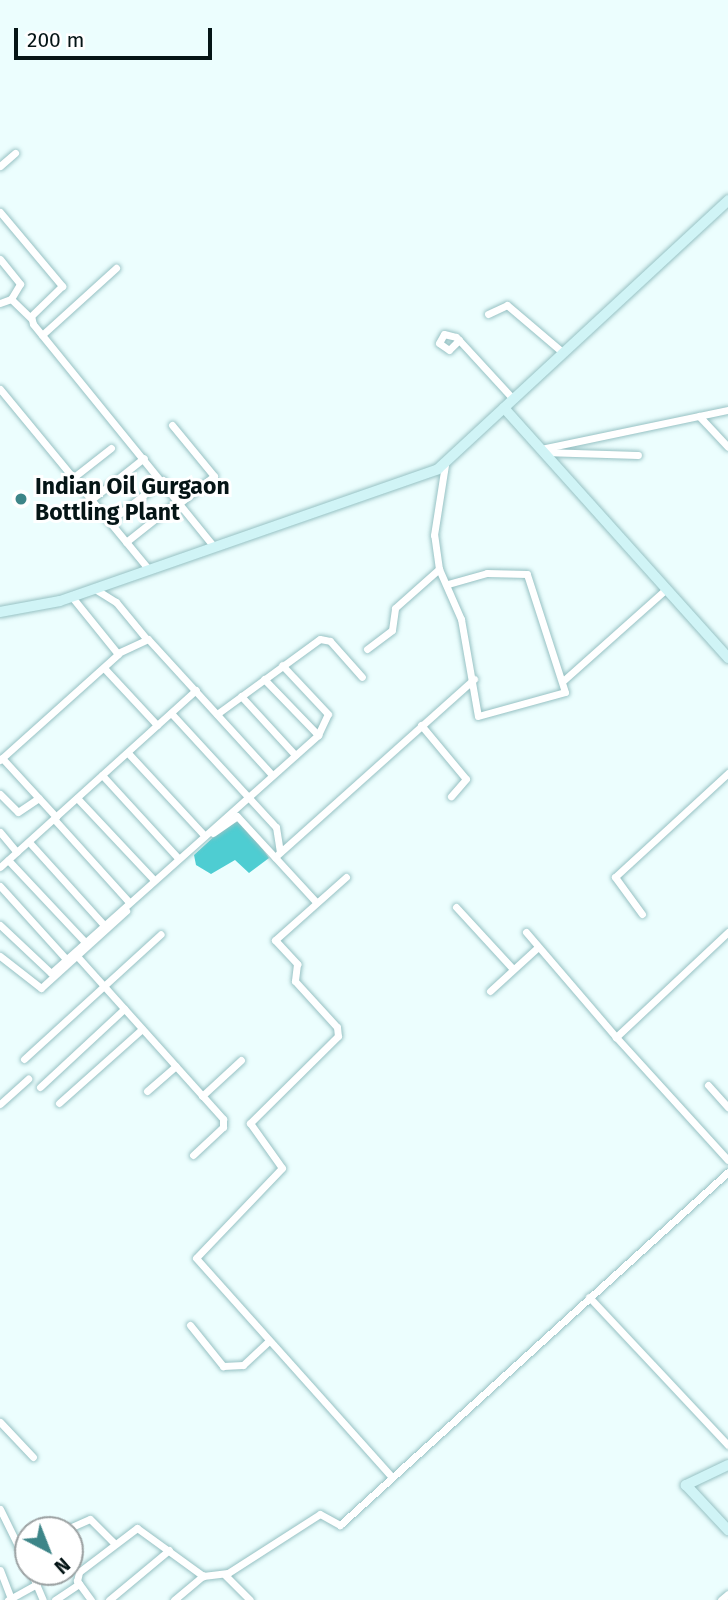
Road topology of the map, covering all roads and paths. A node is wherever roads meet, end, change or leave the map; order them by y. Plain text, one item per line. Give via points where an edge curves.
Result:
1 (15, 153) dead end
2 (0, 166) edge
3 (728, 200) edge
4 (1, 215) edge
5 (0, 259) edge
6 (116, 268) dead end
7 (11, 299) junction
8 (0, 303) edge
9 (488, 314) dead end
10 (31, 318) junction
11 (42, 334) junction
12 (459, 340) dead end
13 (561, 351) junction
14 (0, 389) edge
15 (513, 399) junction
16 (504, 408) junction
17 (727, 411) edge
18 (699, 416) junction
19 (172, 425) dead end
20 (728, 447) edge
21 (111, 449) dead end
22 (542, 450) junction
23 (638, 454) dead end
24 (144, 458) junction
25 (445, 465) junction
26 (74, 478) junction
27 (163, 480) junction
28 (92, 499) junction
29 (180, 501) junction
30 (110, 521) junction
31 (126, 542) junction
32 (214, 547) junction
33 (439, 569) junction
34 (149, 570) junction
35 (447, 584) junction
36 (95, 589) junction
37 (666, 589) junction
38 (72, 597) junction
39 (0, 612) edge
40 (145, 637) junction
41 (367, 649) dead end
42 (118, 653) junction
43 (728, 658) edge
44 (282, 665) junction
45 (104, 668) junction
46 (362, 677) dead end
47 (264, 679) junction
48 (474, 679) junction
49 (564, 680) junction
50 (195, 690) junction
51 (241, 696) junction
52 (171, 713) junction
53 (217, 714) junction
54 (157, 725) junction
55 (421, 725) junction
56 (318, 735) junction
57 (128, 753) junction
58 (295, 755) junction
59 (1, 759) edge
60 (728, 773) edge
61 (102, 775) junction
62 (272, 775) junction
63 (0, 794) edge
64 (247, 796) junction
65 (451, 796) dead end
66 (39, 798) junction
67 (77, 798) junction
68 (55, 818) junction
69 (0, 832) edge
70 (204, 835) junction
71 (29, 842) junction
72 (18, 852) junction
73 (278, 854) junction
74 (178, 858) junction
75 (8, 860) junction
76 (0, 867) edge
77 (346, 877) dead end
78 (154, 880) junction
79 (0, 886) edge
80 (129, 902) junction
81 (316, 902) junction
82 (456, 907) dead end
83 (642, 914) dead end
84 (0, 925) edge
85 (104, 925) junction
86 (526, 932) dead end
87 (728, 932) edge
88 (160, 934) dead end
89 (85, 942) junction
90 (538, 947) junction
91 (0, 956) edge
92 (77, 957) junction
93 (66, 959) junction
94 (513, 969) junction
95 (104, 986) junction
96 (490, 990) dead end
97 (124, 1009) junction
98 (142, 1029) junction
99 (616, 1037) junction
100 (24, 1059) dead end
101 (241, 1060) dead end
102 (176, 1066) junction
103 (28, 1079) dead end
104 (708, 1085) dead end
105 (40, 1087) dead end
106 (147, 1091) dead end
107 (202, 1096) junction
108 (59, 1103) dead end
109 (0, 1104) edge
110 (728, 1107) edge
111 (193, 1155) dead end
112 (728, 1160) edge
113 (728, 1172) edge
114 (589, 1297) junction
115 (190, 1325) dead end
116 (269, 1341) junction
117 (0, 1422) edge
118 (728, 1445) edge
119 (33, 1457) dead end
120 (728, 1465) edge
121 (391, 1477) junction
122 (0, 1509) edge
123 (84, 1522) edge
124 (728, 1530) edge
125 (14, 1533) edge
126 (114, 1543) junction
127 (169, 1550) junction
128 (84, 1568) edge
129 (0, 1570) edge
130 (225, 1575) junction
131 (203, 1576) junction
132 (33, 1586) edge
133 (76, 1586) edge
134 (728, 1594) edge
135 (9, 1599) edge
136 (55, 1600) edge
137 (109, 1600) edge
138 (174, 1600) edge
139 (250, 1600) edge
140 (720, 1600) edge

1 - 2 street
3 - 13 street
4 - 10 street via 62,286
5 - 7 street via 20,284
6 - 11 street
7 - 8 street
7 - 10 street
9 - 13 street via 507,305
10 - 11 street
11 - 24 street
12 - 15 street
13 - 15 street
14 - 26 street
15 - 16 street
16 - 22 street
16 - 25 street
17 - 18 street
18 - 20 street
18 - 22 street
19 - 29 street via 214,475
21 - 26 street
22 - 23 street
22 - 37 street
24 - 27 street
24 - 28 street
25 - 32 street
25 - 33 street via 434,536
26 - 28 street
27 - 29 street
27 - 30 street
28 - 30 street
29 - 31 street
29 - 32 street
30 - 31 street
31 - 34 street
32 - 34 street
33 - 35 street
33 - 41 street via 395,608 393,630
34 - 36 street
35 - 48 street
35 - 49 street via 487,573 527,574
36 - 38 street
36 - 40 street via 116,602
37 - 43 street
37 - 49 street
38 - 39 street
38 - 42 street
40 - 42 street
40 - 50 street
42 - 45 street
44 - 46 street via 327,639
44 - 47 street
44 - 56 street via 328,714
45 - 54 street
45 - 59 street
47 - 51 street
47 - 56 street
48 - 49 street via 481,717 561,694
48 - 55 street
50 - 52 street
50 - 53 street
51 - 53 street
51 - 58 street
52 - 54 street
52 - 64 street
53 - 62 street
54 - 57 street
55 - 65 street via 466,779
55 - 73 street
56 - 58 street
57 - 61 street
57 - 70 street
58 - 62 street
59 - 66 street
60 - 83 street via 615,877
61 - 67 street
61 - 74 street
62 - 64 street
63 - 66 street via 19,813
64 - 70 street
64 - 73 street via 281,834
66 - 68 street
67 - 68 street
67 - 78 street
68 - 71 street
68 - 80 street
69 - 72 street
70 - 74 street
71 - 72 street
71 - 85 street
72 - 75 street
73 - 81 street
73 - 92 street via 240,818 231,818
74 - 78 street
75 - 76 street
75 - 89 street
77 - 81 street
78 - 80 street
79 - 93 street
80 - 85 street
81 - 116 street via 275,942 297,964 295,981 337,1027 338,1036 250,1123 281,1171 196,1255
82 - 94 street
84 - 93 street via 47,973
85 - 89 street
86 - 90 street
87 - 99 street
88 - 95 street
89 - 93 street
90 - 94 street
90 - 99 street
91 - 92 street via 41,988
92 - 95 street
94 - 96 street
95 - 97 street
95 - 100 street
97 - 98 street
97 - 105 street
98 - 102 street
98 - 108 street
99 - 112 street
101 - 107 street
102 - 106 street
102 - 107 street
103 - 109 street
104 - 110 street
107 - 111 street via 225,1124
113 - 114 street
114 - 118 street
114 - 121 street
115 - 116 street via 223,1366 243,1365
116 - 121 street
117 - 119 street
120 - 124 street via 685,1485
121 - 130 street via 340,1525 320,1514
122 - 125 street
123 - 126 street via 90,1519
126 - 127 street via 141,1527
126 - 128 street
127 - 131 street
127 - 137 street
129 - 135 street
130 - 131 street
130 - 139 street
131 - 138 street
132 - 135 street
133 - 136 street
134 - 140 street

